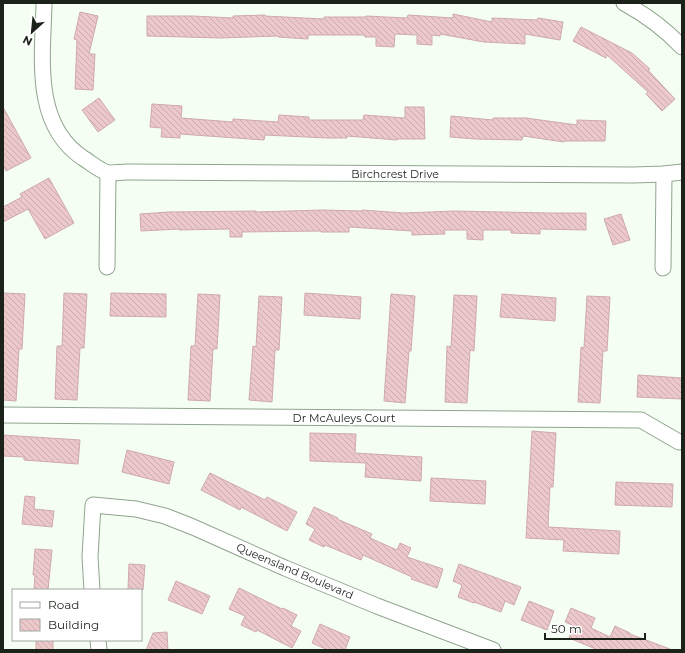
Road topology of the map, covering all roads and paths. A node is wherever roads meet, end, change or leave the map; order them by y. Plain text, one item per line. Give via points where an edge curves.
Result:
1 (44, 3) edge
2 (624, 3) edge
3 (682, 46) edge
4 (682, 172) edge
5 (108, 173) junction
6 (664, 174) junction
7 (108, 267) dead end
8 (663, 268) dead end
9 (3, 415) edge
10 (679, 442) dead end
11 (92, 589) edge
12 (485, 649) edge

1 - 5 street via 43,84 52,122 69,147
2 - 3 street via 650,18
4 - 6 street, Birchcrest Drive
5 - 6 street, Birchcrest Drive
5 - 7 street
6 - 8 street
9 - 10 street, Dr McAuleys Court via 641,420
11 - 12 street, Queensland Boulevard via 90,557 93,505 136,509 165,516 193,527 285,568

